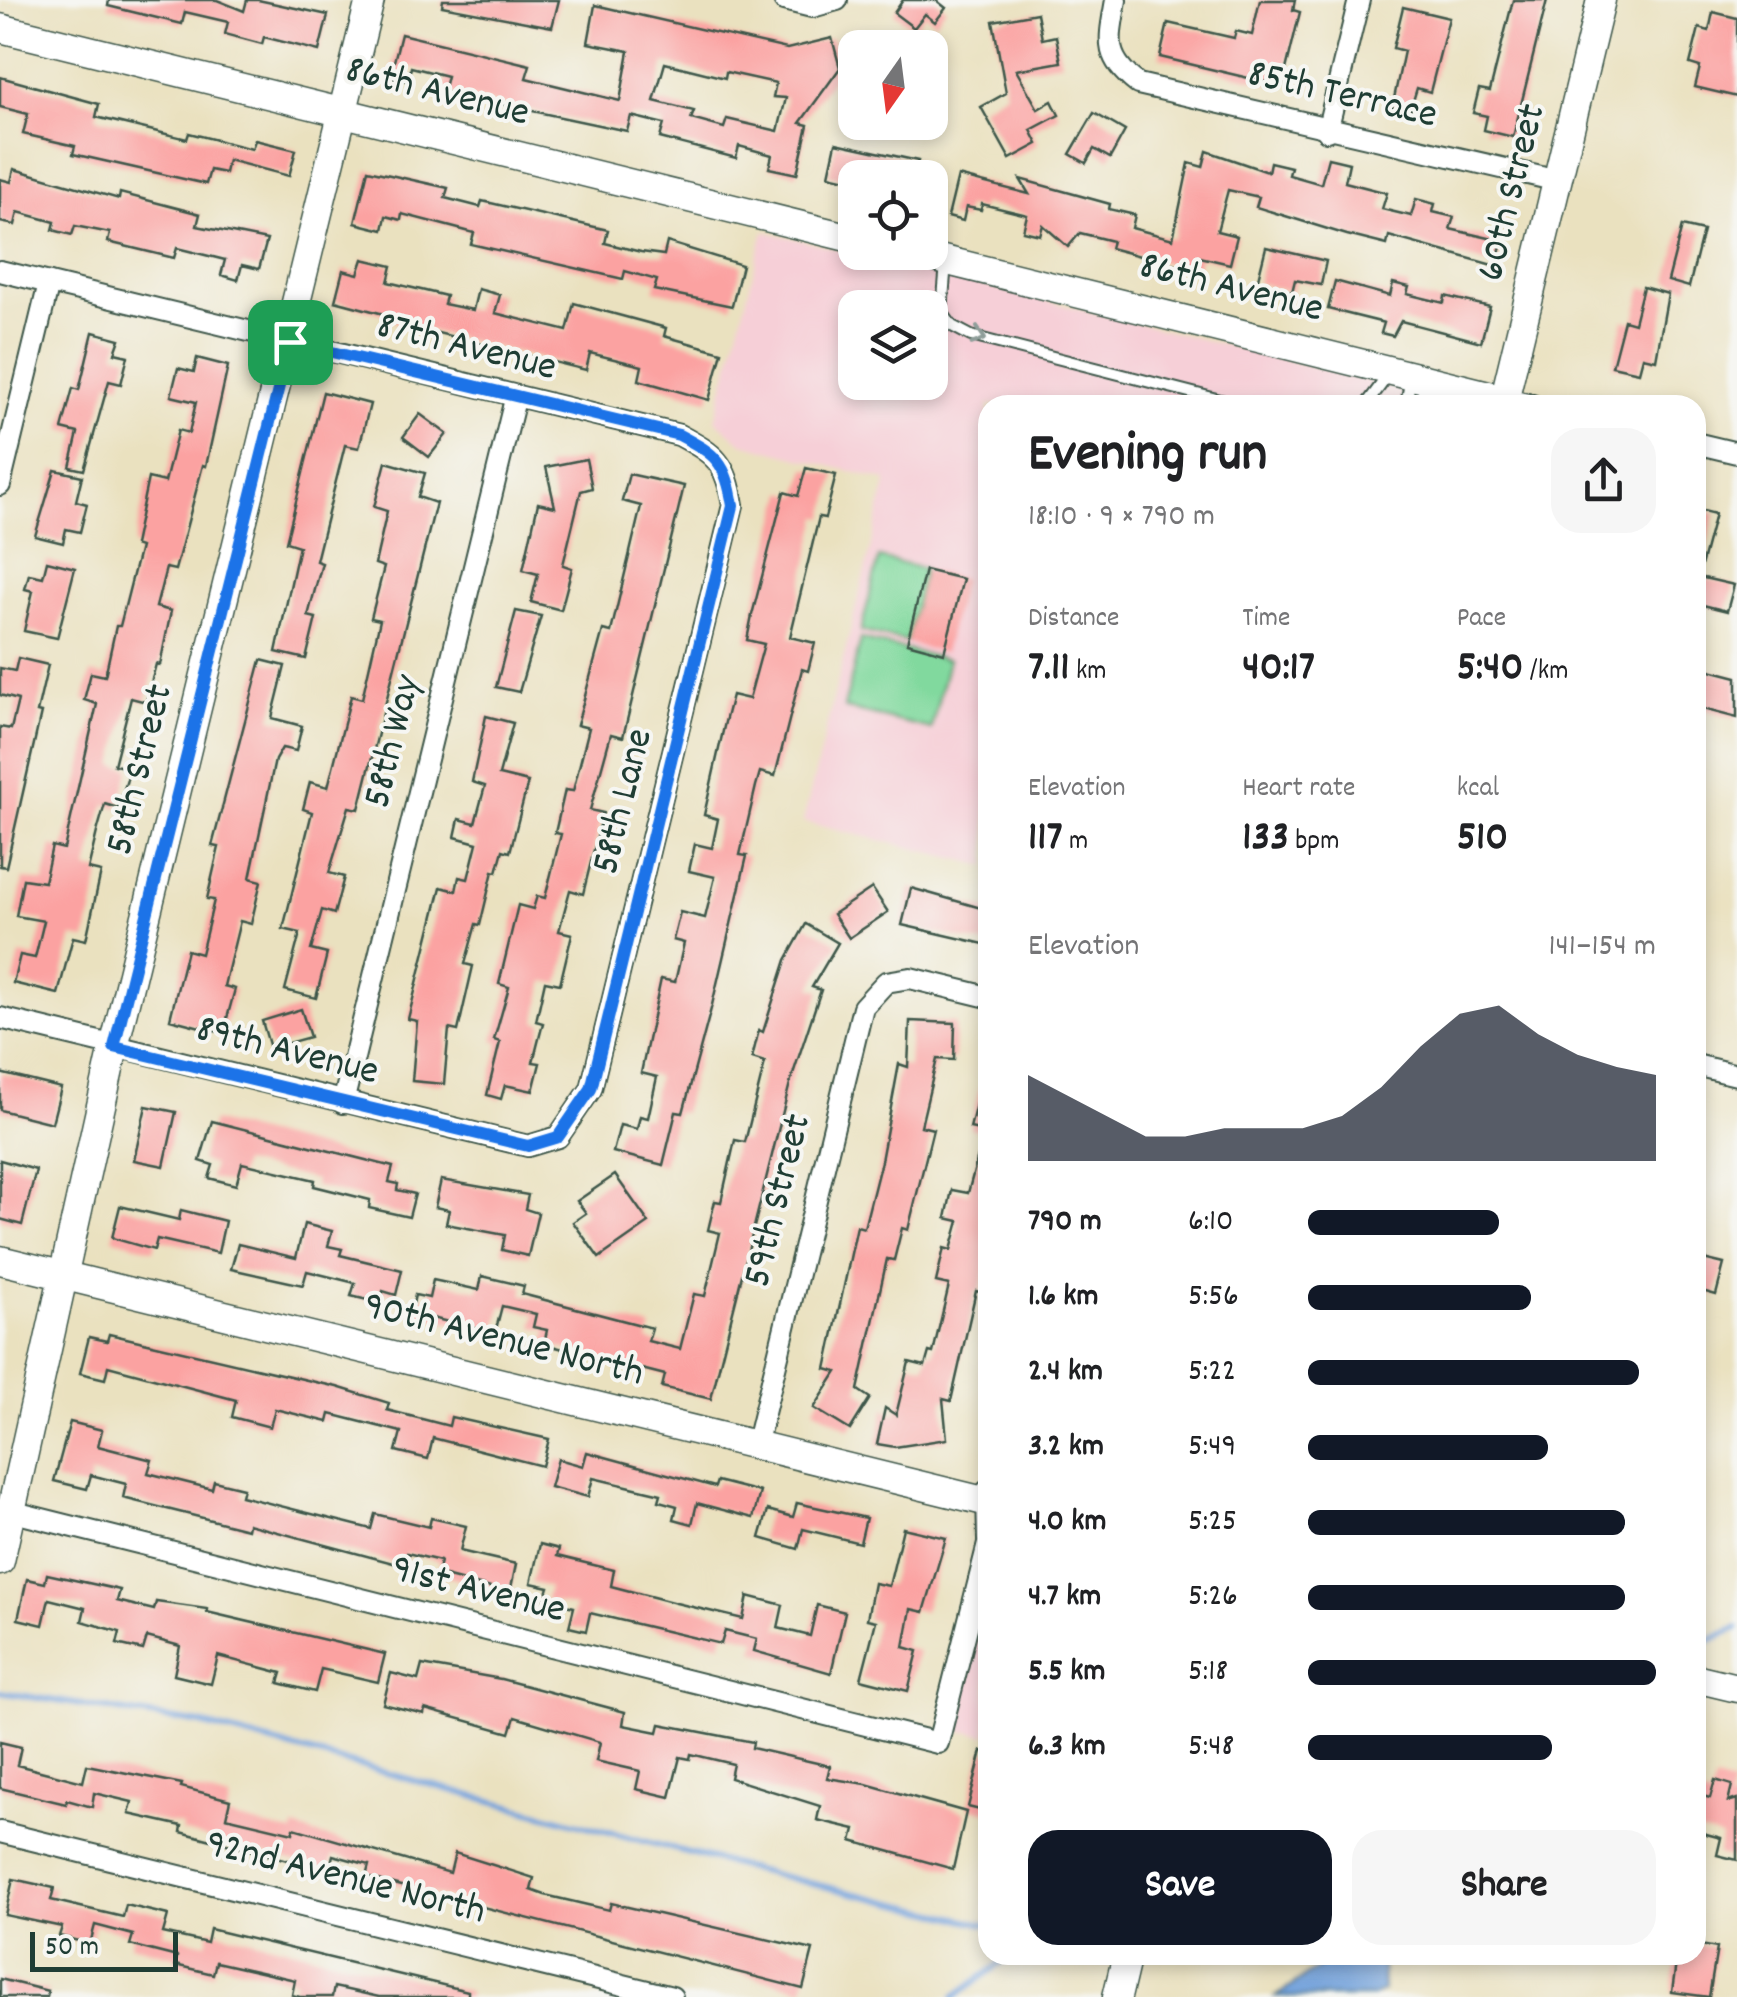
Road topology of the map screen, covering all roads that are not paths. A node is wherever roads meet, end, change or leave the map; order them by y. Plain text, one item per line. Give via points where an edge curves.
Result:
1 (370, 0) edge
2 (784, 0) edge
3 (837, 0) edge
4 (1116, 0) edge
5 (1359, 0) edge
6 (1601, 0) edge
7 (0, 28) edge
8 (343, 112) junction
9 (1327, 131) junction
10 (1558, 181) junction
11 (838, 234) edge
12 (948, 261) edge
13 (945, 270) edge
14 (0, 271) edge
15 (50, 282) junction
16 (290, 342) junction
17 (1401, 373) junction
18 (1201, 395) edge
19 (1377, 395) edge
20 (1404, 395) edge
21 (1483, 395) edge
22 (1515, 395) edge
23 (516, 399) junction
24 (1706, 446) edge
25 (1737, 453) edge
26 (728, 474) joint
27 (0, 485) edge
28 (978, 995) edge
29 (0, 1018) edge
30 (114, 1047) junction
31 (1706, 1068) edge
32 (1737, 1076) edge
33 (344, 1103) junction
34 (558, 1137) joint
35 (0, 1260) edge
36 (64, 1276) junction
37 (756, 1446) junction
38 (978, 1496) edge
39 (7, 1511) edge
40 (0, 1561) edge
41 (978, 1582) edge
42 (1706, 1681) edge
43 (1737, 1688) edge
44 (0, 1832) edge
45 (1125, 1965) edge
46 (642, 1993) edge
47 (672, 1997) edge
48 (1117, 1997) edge

1 - 8 street, 58th Street
2 - 3 street via 812,7
4 - 9 street, 85th Terrace via 1109,42 1117,68 1138,84
5 - 9 street
6 - 10 street, 60th Street
7 - 8 street, 86th Avenue
8 - 11 street, 86th Avenue
8 - 16 street, 58th Street
9 - 10 street, 85th Terrace
10 - 22 street, 60th Street
12 - 17 street, 86th Avenue
13 -> 18 lane via 942,312 970,336
14 - 15 street, 87th Avenue
15 - 16 street, 87th Avenue
15 - 27 street
16 - 23 street, 87th Avenue
16 - 30 street, 58th Street
17 - 19 lane
17 - 20 lane
17 - 21 street, 86th Avenue
23 - 26 street, 87th Avenue via 679,435 710,452
23 - 33 street, 58th Way
24 - 25 street
26 - 34 street, 58th Lane via 733,506 591,1089
28 - 37 street, 59th Street via 910,978 886,982 863,1007
29 - 30 street, 89th Avenue
30 - 33 street, 89th Avenue
30 - 36 street, 58th Street
31 - 32 street
33 - 34 street, 89th Avenue via 528,1146
35 - 36 street, 90th Avenue North
36 - 37 street, 90th Avenue North
36 - 39 street, 58th Street
37 - 38 street, 90th Avenue North
39 - 40 street, 58th Street
39 - 41 street, 91st Avenue via 938,1744
42 - 43 street
44 - 46 street, 92nd Avenue North
45 - 48 street
46 - 47 street, 92nd Avenue North

